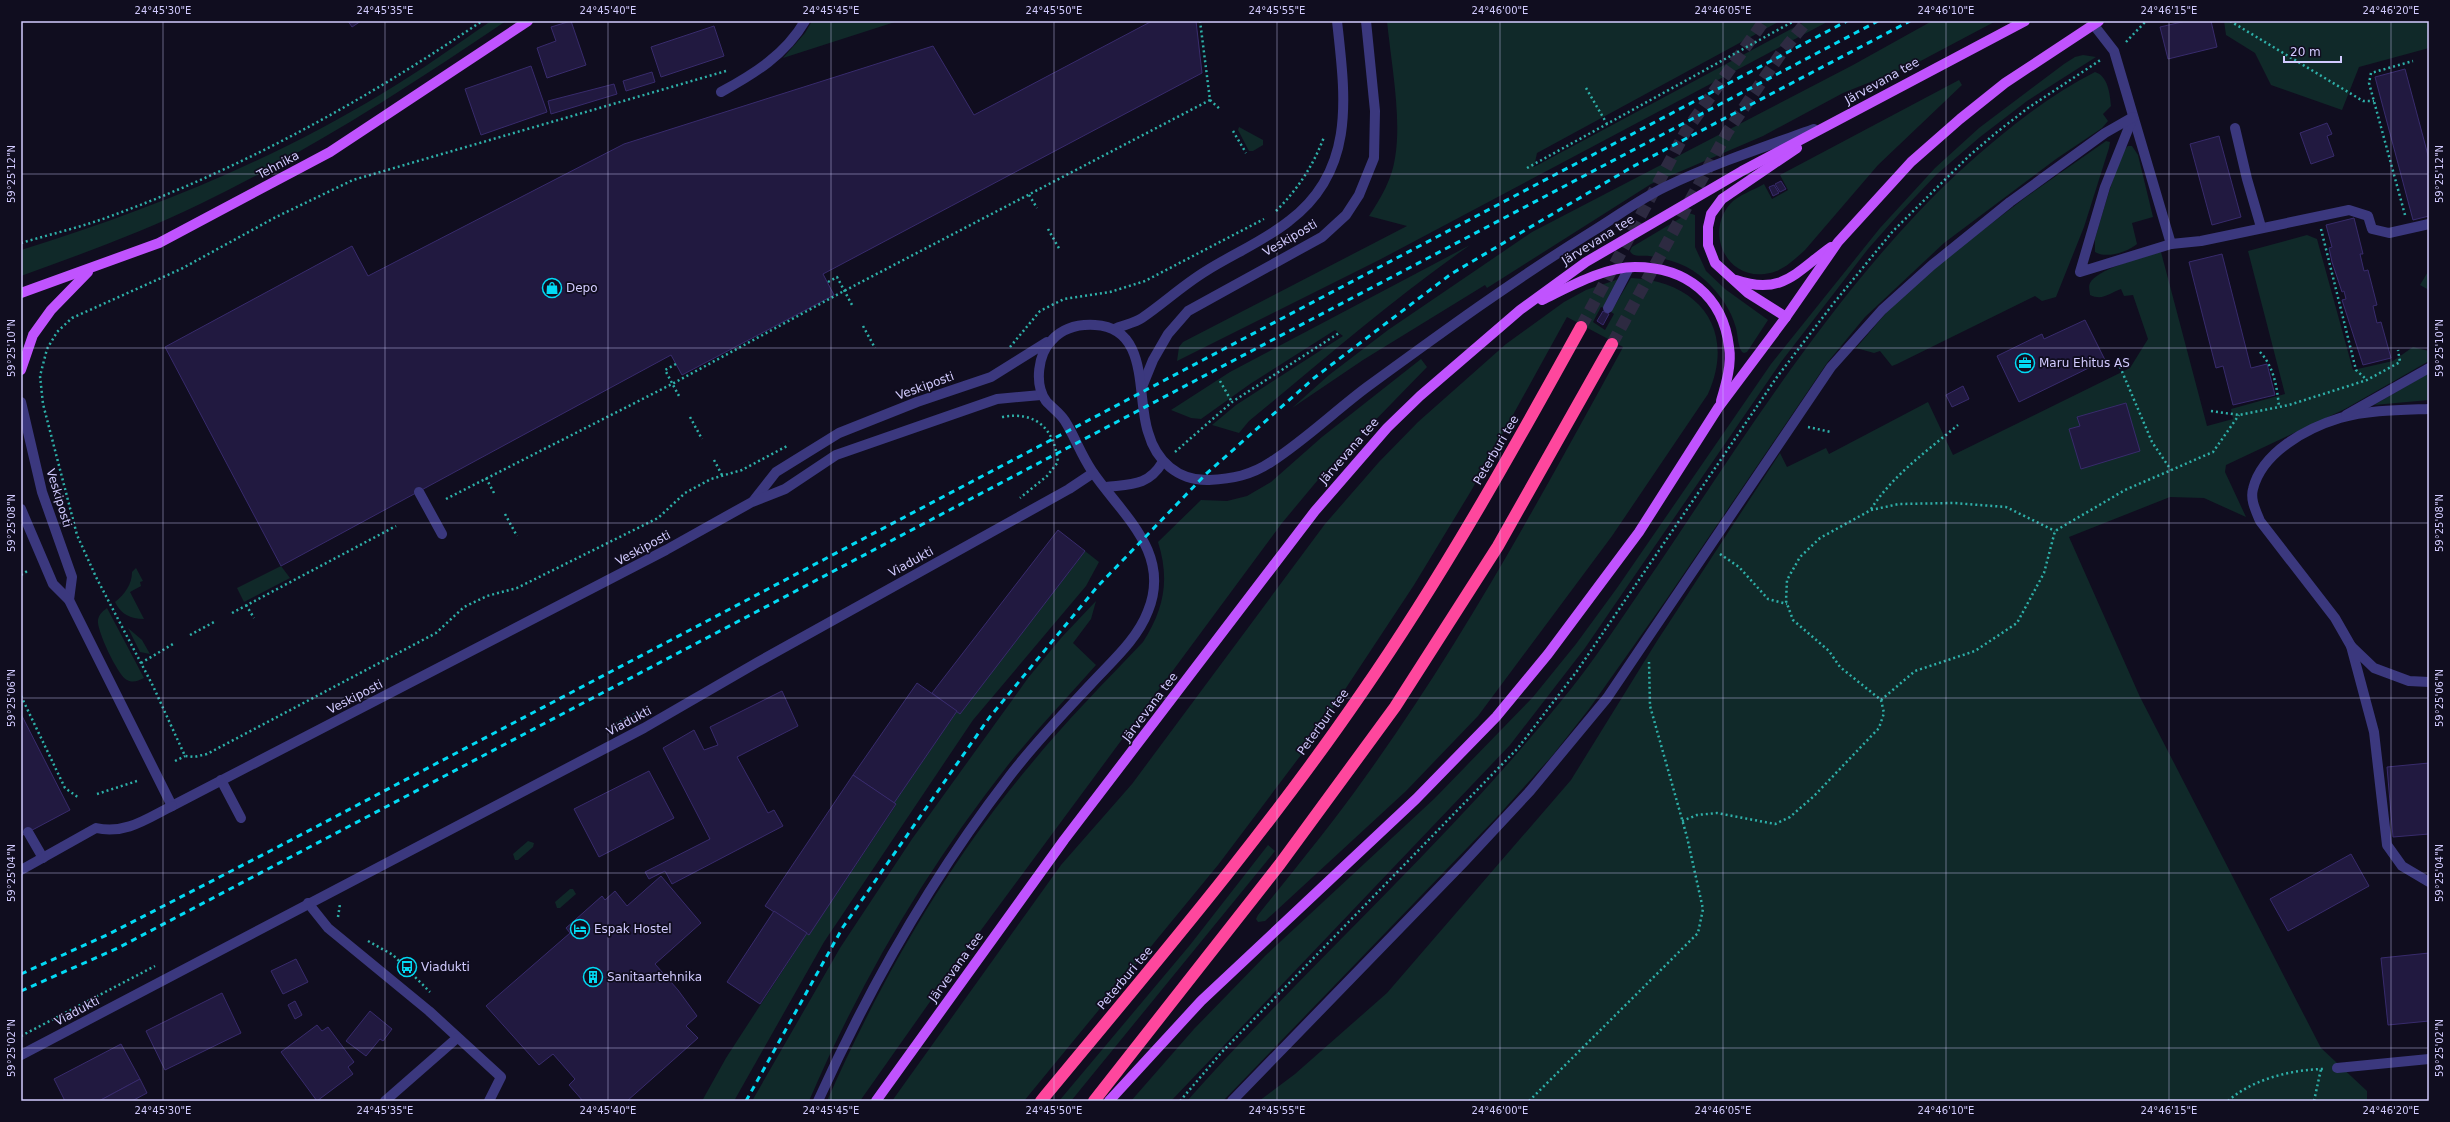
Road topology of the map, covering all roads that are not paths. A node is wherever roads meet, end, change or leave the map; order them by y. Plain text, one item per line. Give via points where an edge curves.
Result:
1 (528, 21) edge
2 (805, 21) edge
3 (1337, 21) edge
4 (1366, 21) edge
5 (2025, 21) edge
6 (2096, 23) edge
7 (720, 92) dead end
8 (2133, 117) junction
9 (1832, 124) junction
10 (2235, 128) dead end
11 (2429, 224) edge
12 (2261, 227) junction
13 (1838, 242) junction
14 (2171, 244) junction
15 (1629, 268) junction
16 (90, 270) junction
17 (1730, 278) junction
18 (21, 293) edge
19 (1608, 308) dead end
20 (1520, 310) junction
21 (1786, 317) junction
22 (1581, 327) tunnel mouth
23 (1114, 329) junction
24 (1052, 339) junction
25 (1612, 344) tunnel mouth
26 (2429, 368) edge
27 (21, 370) edge
28 (1142, 387) junction
29 (1041, 395) junction
30 (21, 402) edge
31 (1718, 408) junction
32 (2429, 408) edge
33 (2341, 418) junction
34 (1162, 463) junction
35 (1093, 473) junction
36 (1106, 486) junction
37 (419, 492) dead end
38 (752, 502) junction
39 (21, 509) edge
40 (442, 534) dead end
41 (69, 600) junction
42 (2351, 646) junction
43 (2429, 682) edge
44 (221, 780) junction
45 (172, 806) junction
46 (241, 818) dead end
47 (28, 832) dead end
48 (43, 858) junction
49 (21, 870) edge
50 (2429, 882) edge
51 (308, 903) junction
52 (457, 1038) junction
53 (21, 1055) edge
54 (2429, 1059) edge
55 (2336, 1068) road end
56 (385, 1101) edge
57 (489, 1101) edge
58 (818, 1101) edge
59 (876, 1101) edge
60 (1041, 1101) edge
61 (1094, 1101) edge
62 (1109, 1101) edge
63 (1232, 1101) edge

1 - 16 main road, Tehnika via 330,152 159,243
2 - 7 street via 779,55 751,76
3 - 23 street, Veskiposti via 1343,72 1343,125 1336,160 1326,182 1308,206 1289,222 1205,272 1141,319
4 - 28 street, Veskiposti via 1375,111 1374,158 1359,195 1346,215 1322,236 1188,311 1168,334 1153,360
5 - 9 main road, Järvevana tee
6 - 8 street via 2114,51
6 - 13 main road via 2005,83 1960,119 1911,162
8 - 14 street
8 - 14 street via 2105,187 2080,272
8 - 63 street via 2105,133 2041,179 1932,265 1882,310 1831,368 1607,698 1530,791 1464,862
9 - 17 main road via 1748,184 1722,199 1711,214 1708,245 1716,263
9 - 20 main road, Järvevana tee via 1742,171 1586,262
9 - 34 street via 1737,156 1662,189 1564,249 1440,334 1361,391 1268,464 1236,479 1197,480 1180,474
10 - 12 street
11 - 12 street via 2388,233 2372,229 2368,216 2349,210
12 - 14 street via 2201,241
13 - 17 main road via 1787,281 1768,287 1746,284
13 - 21 main road
15 - 19 street
15 - 20 main road via 1594,276
15 - 31 main road via 1666,270 1678,275 1705,293 1717,307 1730,348 1727,381
16 - 18 main road, Tehnika
16 - 27 main road via 52,310 33,335
17 - 21 main road via 1748,293
20 - 59 main road, Järvevana tee via 1392,423 1315,511 1064,840
21 - 31 main road
22 - 60 highway, Peterburi tee via 1464,534 1362,694 1248,849
23 - 24 street, Veskiposti via 1093,325 1067,328
23 - 28 street via 1133,350
24 - 29 street via 1042,353 1039,374
24 - 38 street, Veskiposti via 991,377 917,402 839,433 776,472
25 - 61 highway via 1498,546 1395,707 1280,864
26 - 33 street
28 - 34 street via 1147,431
29 - 35 street via 1062,416
29 - 38 street, Veskiposti via 998,399 836,455 785,489
30 - 41 street, Veskiposti via 42,492 72,577
31 - 62 main road via 1639,532 1548,654 1496,717 1416,799 1201,1001
32 - 33 street
33 - 42 street via 2305,433 2275,454 2260,470 2252,490 2253,504 2260,521 2335,618
34 - 36 street via 1155,474 1146,480
35 - 36 street
35 - 51 street, Viadukti via 1069,489 644,728
36 - 58 street via 1148,549 1155,577 1149,610 1130,642 1011,774 934,882 869,994
37 - 40 street
38 - 44 street, Veskiposti via 660,554
39 - 41 street via 53,584
41 - 45 street
42 - 43 street via 2374,668 2409,681
42 - 50 street via 2374,732 2387,846 2402,866
44 - 45 street, Veskiposti
44 - 46 street
45 - 48 street, Veskiposti via 132,827 110,831 96,828
47 - 48 street
48 - 49 street, Veskiposti
51 - 52 street via 328,928 429,1011
51 - 53 street, Viadukti
52 - 56 street
52 - 57 street via 501,1077
54 - 55 street

